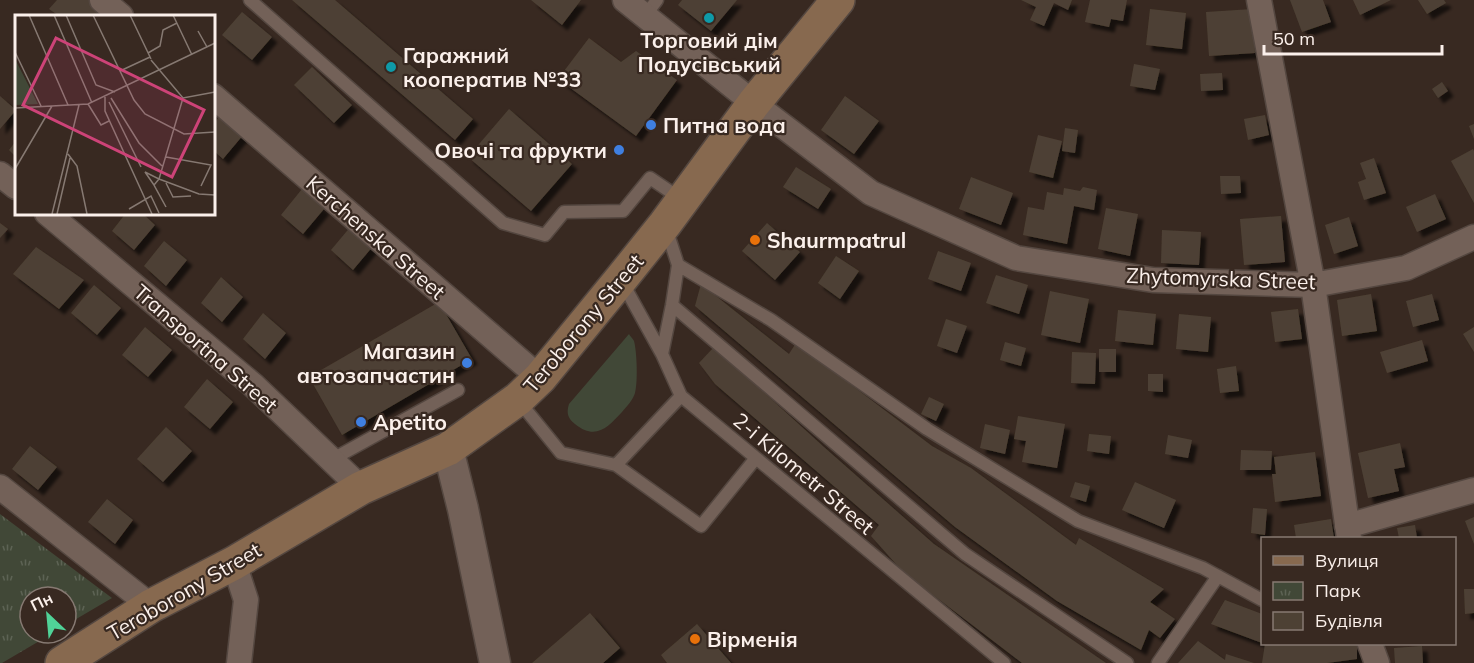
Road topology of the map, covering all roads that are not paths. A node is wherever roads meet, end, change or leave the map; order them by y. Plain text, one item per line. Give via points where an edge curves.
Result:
1 (102, 0) edge
2 (250, 0) edge
3 (626, 0) edge
4 (838, 0) edge
5 (1259, 0) edge
6 (651, 8) edge
7 (120, 15) edge
8 (214, 97) edge
9 (754, 103) junction
10 (0, 174) edge
11 (15, 186) edge
12 (673, 212) junction
13 (48, 214) edge
14 (1474, 237) edge
15 (678, 265) junction
16 (621, 279) junction
17 (1313, 285) junction
18 (672, 305) junction
19 (662, 354) junction
20 (529, 388) junction
21 (458, 390) dead end
22 (681, 396) junction
23 (448, 450) junction
24 (756, 458) junction
25 (331, 460) junction
26 (616, 465) junction
27 (0, 487) edge
28 (361, 488) junction
29 (1474, 489) edge
30 (1348, 532) edge
31 (234, 563) junction
32 (1218, 576) junction
33 (1261, 599) edge
34 (151, 606) junction
35 (1370, 645) edge
36 (62, 663) edge
37 (239, 663) edge
38 (495, 663) edge
39 (1004, 663) edge
40 (1127, 663) edge
41 (1158, 663) edge
42 (1377, 663) edge

1 - 7 street
2 - 12 lane via 503,223 544,236 564,212 623,212 650,178
3 - 6 street, Zhytomyrska Street
4 - 9 main road, Teroborony Street
5 - 17 street
6 - 9 street, Zhytomyrska Street
8 - 20 street, Kerchenska Street
9 - 12 main road, Teroborony Street
9 - 17 street, Zhytomyrska Street via 871,193 1016,258 1153,280
10 - 11 street
12 - 15 lane
12 - 16 main road, Teroborony Street
13 - 25 street, Transportna Street via 253,385
14 - 17 street, Zhytomyrska Street via 1406,268
15 - 18 lane
15 - 32 lane via 771,320 927,429 1078,521
16 - 19 lane, 2-i Kilometr Street
16 - 20 main road, Teroborony Street
17 - 30 street
18 - 19 lane
18 - 40 lane via 965,554
19 - 22 lane, 2-i Kilometr Street
20 - 23 main road, Teroborony Street
20 - 26 lane via 561,453
21 - 25 lane
22 - 24 lane, 2-i Kilometr Street
22 - 26 lane
23 - 28 main road, Teroborony Street
23 - 38 street
24 - 26 lane via 701,526
24 - 39 lane, 2-i Kilometr Street
25 - 28 street, Transportna Street
27 - 34 street
28 - 31 main road, Teroborony Street
29 - 30 street
31 - 34 main road, Teroborony Street
31 - 37 street via 246,600
32 - 33 lane
32 - 41 lane
34 - 36 main road, Teroborony Street
35 - 42 street

